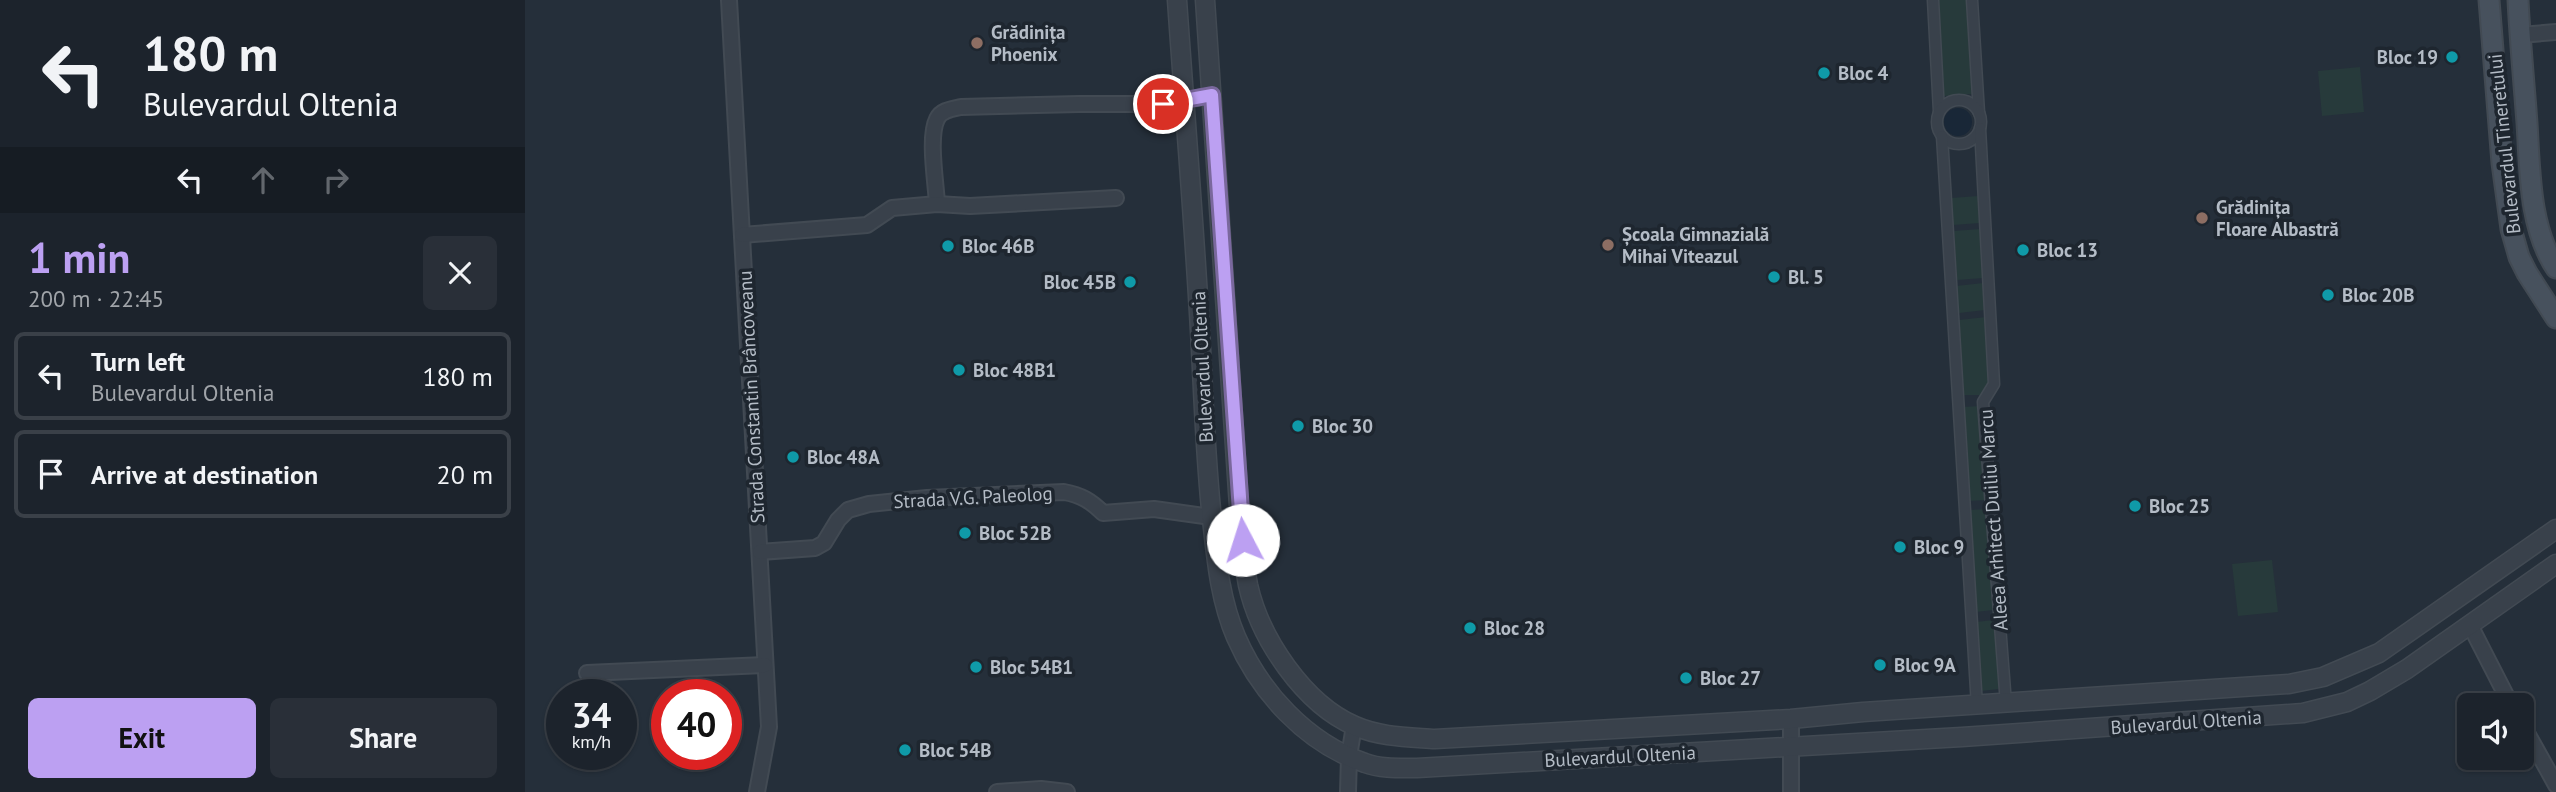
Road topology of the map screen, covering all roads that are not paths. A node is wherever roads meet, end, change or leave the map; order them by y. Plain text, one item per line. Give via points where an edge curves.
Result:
1 (729, 0) edge
2 (1177, 0) edge
3 (1205, 0) edge
4 (1933, 0) edge
5 (1972, 0) edge
6 (2489, 0) edge
7 (2518, 0) edge
8 (2556, 32) edge
9 (2520, 35) junction
10 (1212, 95) junction
11 (1184, 102) junction
12 (1940, 112) junction
13 (1979, 113) junction
14 (1980, 128) junction
15 (1942, 136) junction
16 (1116, 198) dead end
17 (937, 204) junction
18 (742, 234) junction
19 (2556, 268) edge
20 (2556, 318) edge
21 (1212, 516) junction
22 (1240, 521) junction
23 (2556, 529) edge
24 (759, 552) junction
25 (2556, 564) edge
26 (2470, 625) junction
27 (765, 665) junction
28 (587, 673) dead end
29 (2505, 693) edge
30 (2006, 704) junction
31 (1977, 706) junction
32 (1791, 719) junction
33 (1354, 726) junction
34 (1792, 746) junction
35 (2534, 746) edge
36 (1349, 756) junction
37 (2556, 785) edge
38 (757, 792) edge
39 (997, 792) edge
40 (1067, 792) edge
41 (1347, 792) edge
42 (1791, 792) edge

1 - 18 street, Strada Constantin Brâncoveanu
2 - 11 street, Bulevardul Oltenia
3 - 10 street, Bulevardul Oltenia
4 - 12 street, Aleea Arhitect Duiliu Marcu
5 - 13 street, Aleea Arhitect Duiliu Marcu
6 - 20 main road, Bulevardul Tineretului via 2511,229 2527,274
7 - 9 main road, Bulevardul Tineretului
8 - 9 street
9 - 19 main road, Bulevardul Tineretului via 2531,182 2540,232
10 - 11 street
10 - 22 street, Bulevardul Oltenia
11 - 17 street via 946,110 937,118 933,135
11 - 21 street, Bulevardul Oltenia
12 - 13 street via 1949,102 1961,100
12 - 15 street, Aleea Arhitect Duiliu Marcu
13 - 14 street, Aleea Arhitect Duiliu Marcu
14 - 15 street via 1964,143 1952,143
14 - 30 street, Aleea Arhitect Duiliu Marcu via 1994,384 1983,402
15 - 31 street, Aleea Arhitect Duiliu Marcu
16 - 17 street
17 - 18 street via 892,208 867,225
18 - 24 street, Strada Constantin Brâncoveanu
21 - 22 street, Strada V.G. Paleolog
21 - 24 street, Strada V.G. Paleolog via 1154,509 1103,513 1090,500 1064,492 927,498 848,510 815,548
21 - 36 street, Bulevardul Oltenia via 1224,600 1246,657 1286,712
22 - 33 street, Bulevardul Oltenia via 1249,586 1265,630 1294,678 1317,701
23 - 30 street, Bulevardul Oltenia via 2379,653 2323,677 2289,684
24 - 27 street, Strada Constantin Brâncoveanu
25 - 26 street, Bulevardul Oltenia
26 - 29 street
26 - 34 street, Bulevardul Oltenia via 2370,691 2303,713
27 - 28 street
27 - 38 street, Strada Constantin Brâncoveanu via 769,727
30 - 31 street, Bulevardul Oltenia
31 - 32 street, Bulevardul Oltenia
32 - 33 street, Bulevardul Oltenia via 1434,738 1403,737
32 - 34 street
33 - 36 street
34 - 36 street, Bulevardul Oltenia via 1417,768 1367,764
34 - 42 street
35 - 37 street
36 - 41 street
39 - 40 street

